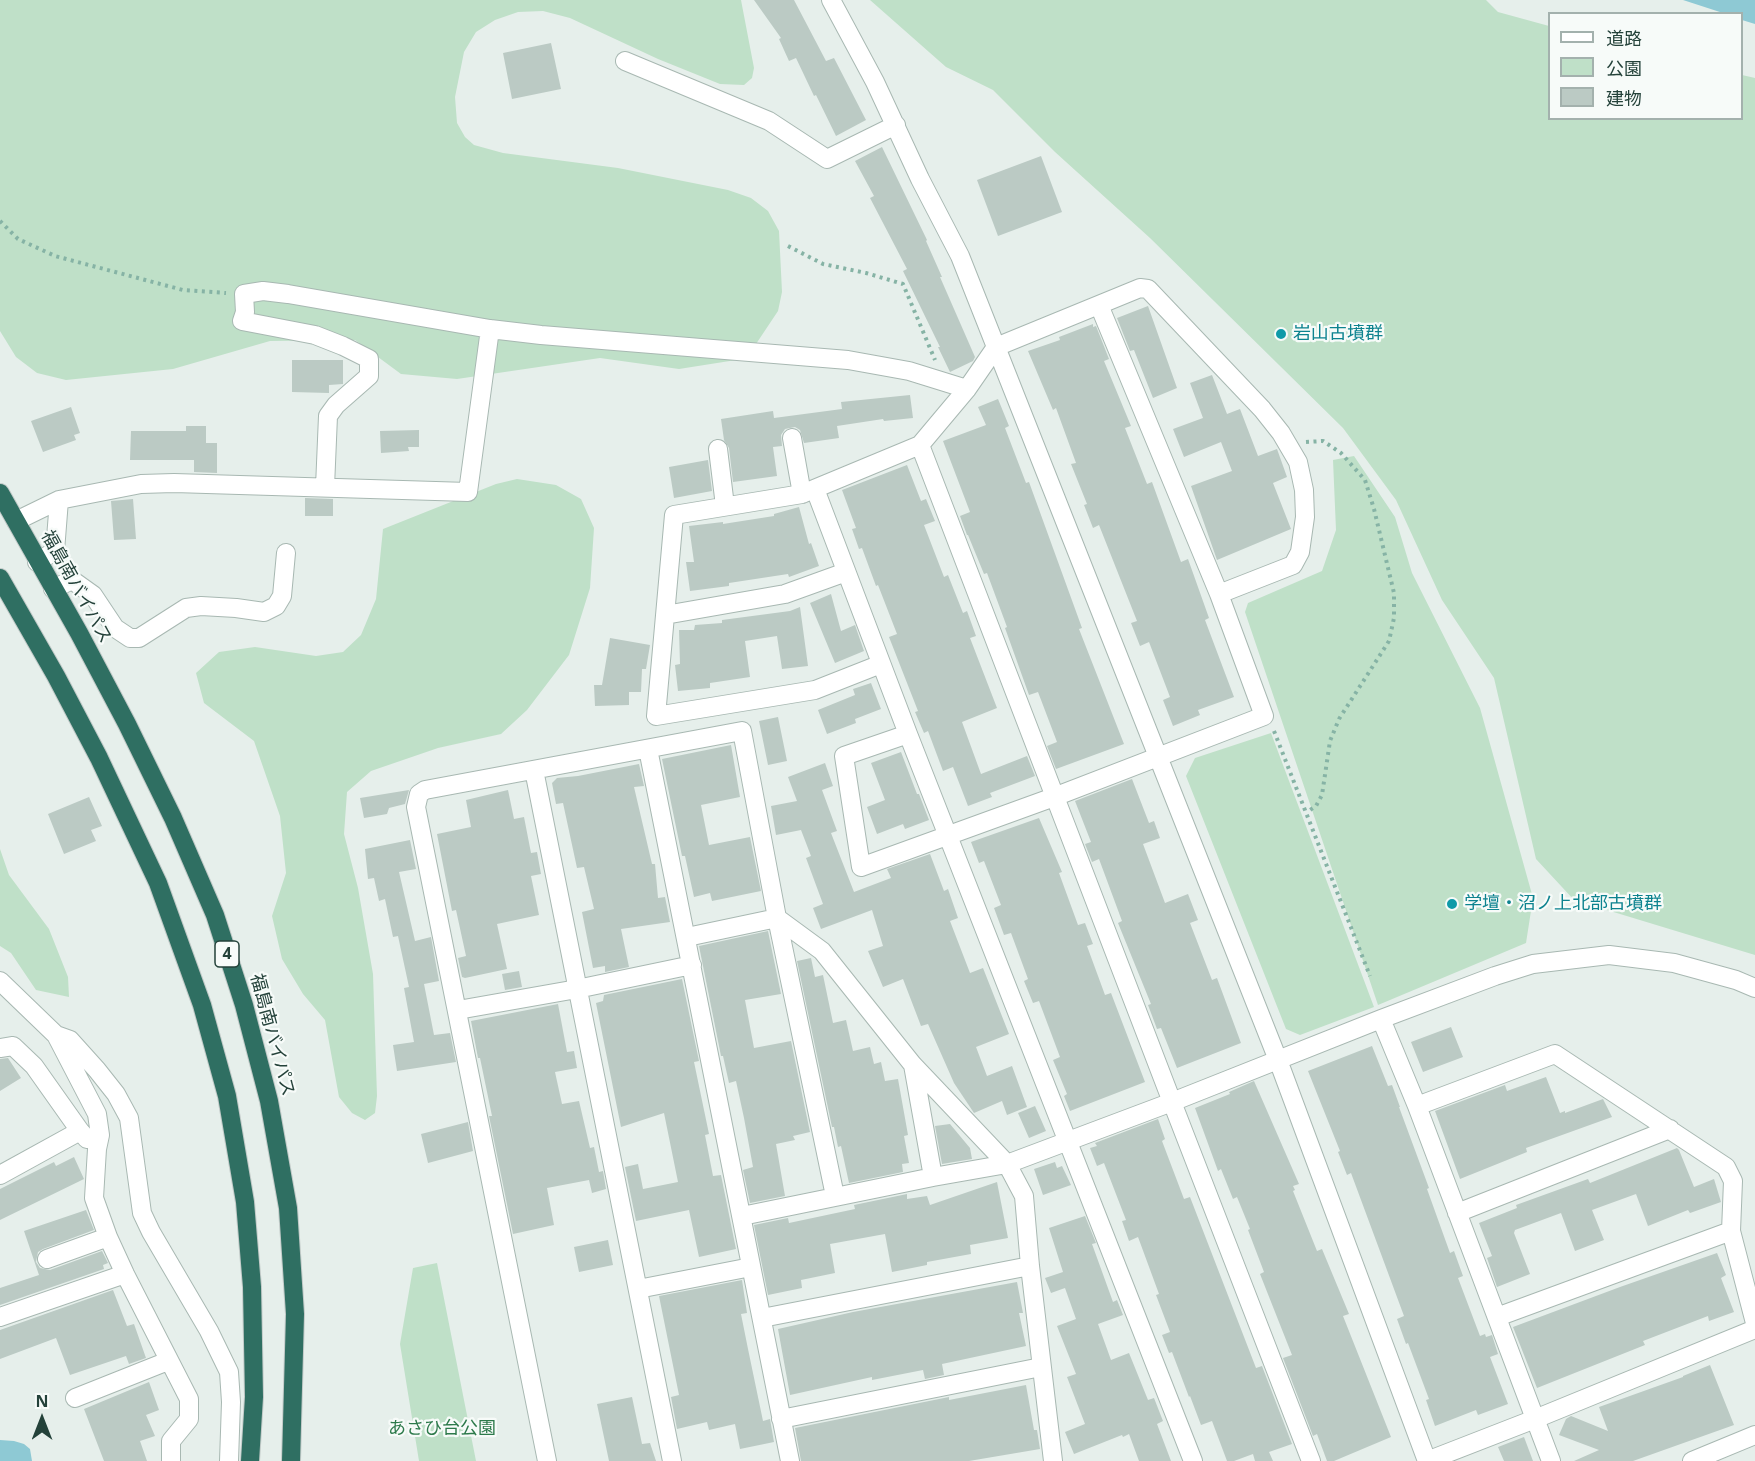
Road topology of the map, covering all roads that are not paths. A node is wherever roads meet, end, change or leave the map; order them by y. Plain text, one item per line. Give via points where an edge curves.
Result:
1 (831, 0) edge
2 (625, 61) dead end
3 (896, 126) junction
4 (1100, 305) junction
5 (490, 329) junction
6 (996, 347) junction
7 (967, 388) junction
8 (792, 438) dead end
9 (920, 445) junction
10 (718, 449) dead end
11 (325, 487) junction
12 (809, 491) junction
13 (0, 493) edge
14 (59, 500) junction
15 (725, 506) junction
16 (16, 521) junction
17 (286, 553) dead end
18 (38, 562) junction
19 (846, 572) junction
20 (1, 580) edge
21 (53, 589) junction
22 (1219, 594) junction
23 (665, 615) junction
24 (881, 664) junction
25 (908, 734) junction
26 (648, 749) junction
27 (1157, 756) junction
28 (534, 770) junction
29 (1054, 797) junction
30 (949, 836) junction
31 (777, 918) junction
32 (687, 937) junction
33 (692, 965) junction
34 (0, 981) edge
35 (1755, 988) edge
36 (577, 989) junction
37 (458, 1010) junction
38 (1381, 1019) junction
39 (56, 1035) junction
40 (0, 1048) edge
41 (1278, 1060) junction
42 (913, 1065) junction
43 (1172, 1102) junction
44 (1417, 1106) junction
45 (1670, 1129) junction
46 (80, 1131) junction
47 (1067, 1141) junction
48 (97, 1149) junction
49 (1007, 1164) junction
50 (0, 1175) edge
51 (933, 1177) junction
52 (835, 1196) junction
53 (1457, 1213) junction
54 (742, 1216) junction
55 (1731, 1231) junction
56 (108, 1237) junction
57 (47, 1259) dead end
58 (1030, 1266) junction
59 (751, 1267) junction
60 (125, 1274) junction
61 (638, 1290) junction
62 (0, 1317) edge
63 (1497, 1317) junction
64 (762, 1318) junction
65 (1755, 1323) edge
66 (1755, 1329) edge
67 (168, 1361) junction
68 (1041, 1367) junction
69 (75, 1398) dead end
70 (781, 1419) junction
71 (1535, 1419) junction
72 (1755, 1435) edge
73 (171, 1461) edge
74 (229, 1461) edge
75 (250, 1461) edge
76 (291, 1461) edge
77 (547, 1461) edge
78 (672, 1461) edge
79 (790, 1461) edge
80 (1053, 1461) edge
81 (1193, 1461) edge
82 (1311, 1461) edge
83 (1427, 1461) edge
84 (1551, 1461) edge
85 (1692, 1461) edge

1 - 3 street
2 - 3 street via 769,121 827,159
3 - 6 street via 960,256
4 - 6 street
4 - 22 street
4 - 22 street via 1140,288 1148,289 1262,409 1298,462 1305,517 1300,552 1293,566
5 - 7 street via 848,360 909,371
5 - 11 street via 468,492
5 - 11 street via 288,294 244,294 242,321 315,335 369,359 369,376 328,416
6 - 7 street
6 - 27 street
7 - 9 street
8 - 12 street
9 - 12 street
9 - 29 street
10 - 15 street
11 - 14 street via 141,484
12 - 15 street
12 - 19 street
13 - 16 highway, 福島南バイパス / 4
14 - 16 street
14 - 18 street via 55,551
15 - 23 street via 674,515
16 - 18 highway, 福島南バイパス / 4
17 - 21 street via 282,596 276,606 264,612 186,608 139,638 130,638 115,628 93,596 72,580
18 - 21 highway, 福島南バイパス / 4
19 - 23 street via 785,594
19 - 24 street
20 - 75 highway, 4 via 99,758 158,883 202,1005 226,1096 245,1202 252,1287 254,1397
21 - 76 highway, 福島南バイパス / 4 via 173,818 215,915 244,1005 269,1101 288,1208 295,1314
22 - 27 street via 1264,716
23 - 24 street via 656,716 816,690
24 - 25 street
25 - 30 street
25 - 30 street via 844,756 861,867
26 - 28 street
26 - 31 street via 742,731
26 - 32 street
27 - 29 street
27 - 41 street
28 - 36 street
28 - 37 street via 418,794 416,807
29 - 30 street
29 - 43 street
30 - 47 street
31 - 32 street
31 - 42 street via 822,951
31 - 52 street
32 - 33 street
33 - 36 street
33 - 54 street
34 - 39 street
35 - 38 street via 1674,963 1610,955 1533,964
36 - 37 street
36 - 61 street
37 - 77 street
38 - 41 street
38 - 44 street
39 - 48 street via 97,1114
39 - 74 street via 70,1040 97,1070 129,1118 142,1213 229,1372
40 - 46 street via 13,1046 34,1066
41 - 43 street
41 - 83 street
42 - 49 street
42 - 51 street
43 - 47 street
43 - 82 street
44 - 45 street via 1555,1054
44 - 53 street
45 - 53 street
45 - 55 street via 1726,1167 1733,1181
46 - 48 street
46 - 50 street
47 - 49 street
47 - 81 street
48 - 56 street via 94,1198
49 - 51 street
49 - 58 street via 1024,1196
51 - 52 street
52 - 54 street
53 - 63 street
54 - 59 street
55 - 63 street
55 - 65 street
56 - 57 street
56 - 60 street
58 - 64 street
58 - 68 street
59 - 61 street
59 - 64 street
60 - 62 street
60 - 67 street
61 - 78 street
63 - 71 street
64 - 70 street
66 - 71 street
67 - 69 street
67 - 73 street via 189,1399 189,1419 171,1441
68 - 70 street
68 - 80 street
70 - 79 street
71 - 83 street
71 - 84 street
72 - 85 street

